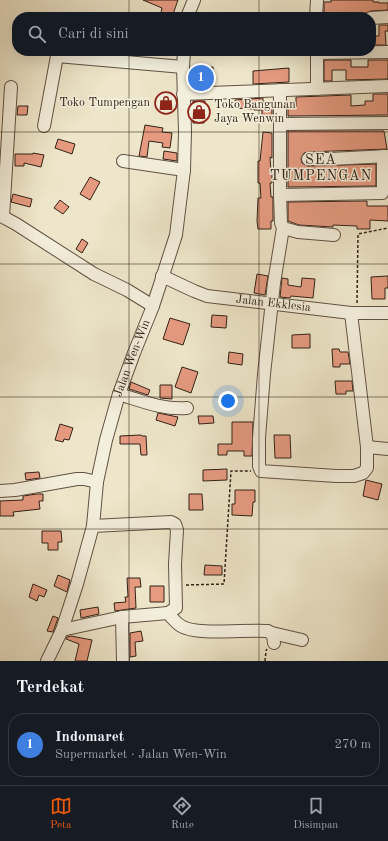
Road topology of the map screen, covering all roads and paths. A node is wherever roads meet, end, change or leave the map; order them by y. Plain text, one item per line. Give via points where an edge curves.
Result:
1 (194, 0) edge
2 (317, 0) edge
3 (189, 12) edge
4 (316, 12) edge
5 (388, 17) edge
6 (376, 18) edge
7 (376, 52) edge
8 (388, 52) edge
9 (184, 56) edge
10 (317, 56) edge
11 (183, 67) junction
12 (388, 86) edge
13 (11, 87) dead end
14 (317, 89) junction
15 (280, 90) junction
16 (183, 94) junction
17 (388, 123) edge
18 (280, 124) junction
19 (44, 126) dead end
20 (386, 156) edge
21 (308, 159) dead end
22 (123, 161) dead end
23 (184, 170) junction
24 (280, 195) junction
25 (2, 217) edge
26 (283, 228) junction
27 (388, 228) edge
28 (334, 235) dead end
29 (162, 276) junction
30 (272, 304) junction
31 (153, 306) junction
32 (354, 313) junction
33 (388, 313) edge
34 (119, 394) junction
35 (187, 408) dead end
36 (367, 447) junction
37 (388, 450) edge
38 (261, 471) junction
39 (96, 482) junction
40 (0, 491) edge
41 (93, 526) junction
42 (175, 585) junction
43 (168, 613) junction
44 (122, 617) junction
45 (62, 630) junction
46 (302, 640) dead end
47 (47, 661) edge
48 (123, 661) edge

1 - 3 street
2 - 4 street
5 - 6 street
7 - 8 street
9 - 11 street, Jalan Wen-Win
10 - 14 street
11 - 16 street, Jalan Wen-Win
11 - 19 street via 57,56
12 - 14 street
13 - 25 street
14 - 15 street
15 - 16 street
15 - 18 street
16 - 23 street, Jalan Wen-Win
17 - 18 street
18 - 24 street
20 - 21 street
20 - 24 street via 382,193
22 - 23 street
23 - 29 street, Jalan Wen-Win via 176,235
24 - 26 street
25 - 31 street via 94,274
26 - 28 street
26 - 30 street
27 - 32 path via 358,234
29 - 30 street, Jalan Ekklesia via 208,296
29 - 31 street, Jalan Wen-Win
30 - 32 street, Jalan Ekklesia
30 - 38 street via 260,420
31 - 34 street, Jalan Wen-Win
32 - 33 street, Jalan Ekklesia
32 - 36 street
34 - 35 street via 164,408
34 - 39 street, Jalan Wen-Win
36 - 37 street
36 - 38 street via 367,468 363,474 336,476
38 - 42 path via 231,471 224,584
39 - 40 street via 77,479
39 - 41 street, Jalan Wen-Win
41 - 42 street via 171,522 175,524 178,530
41 - 45 street, Jalan Wen-Win
42 - 43 street via 176,608
43 - 44 street
43 - 46 street via 182,627 191,630 258,630 268,631 273,638
44 - 45 street
44 - 48 street
45 - 47 street, Jalan Wen-Win

